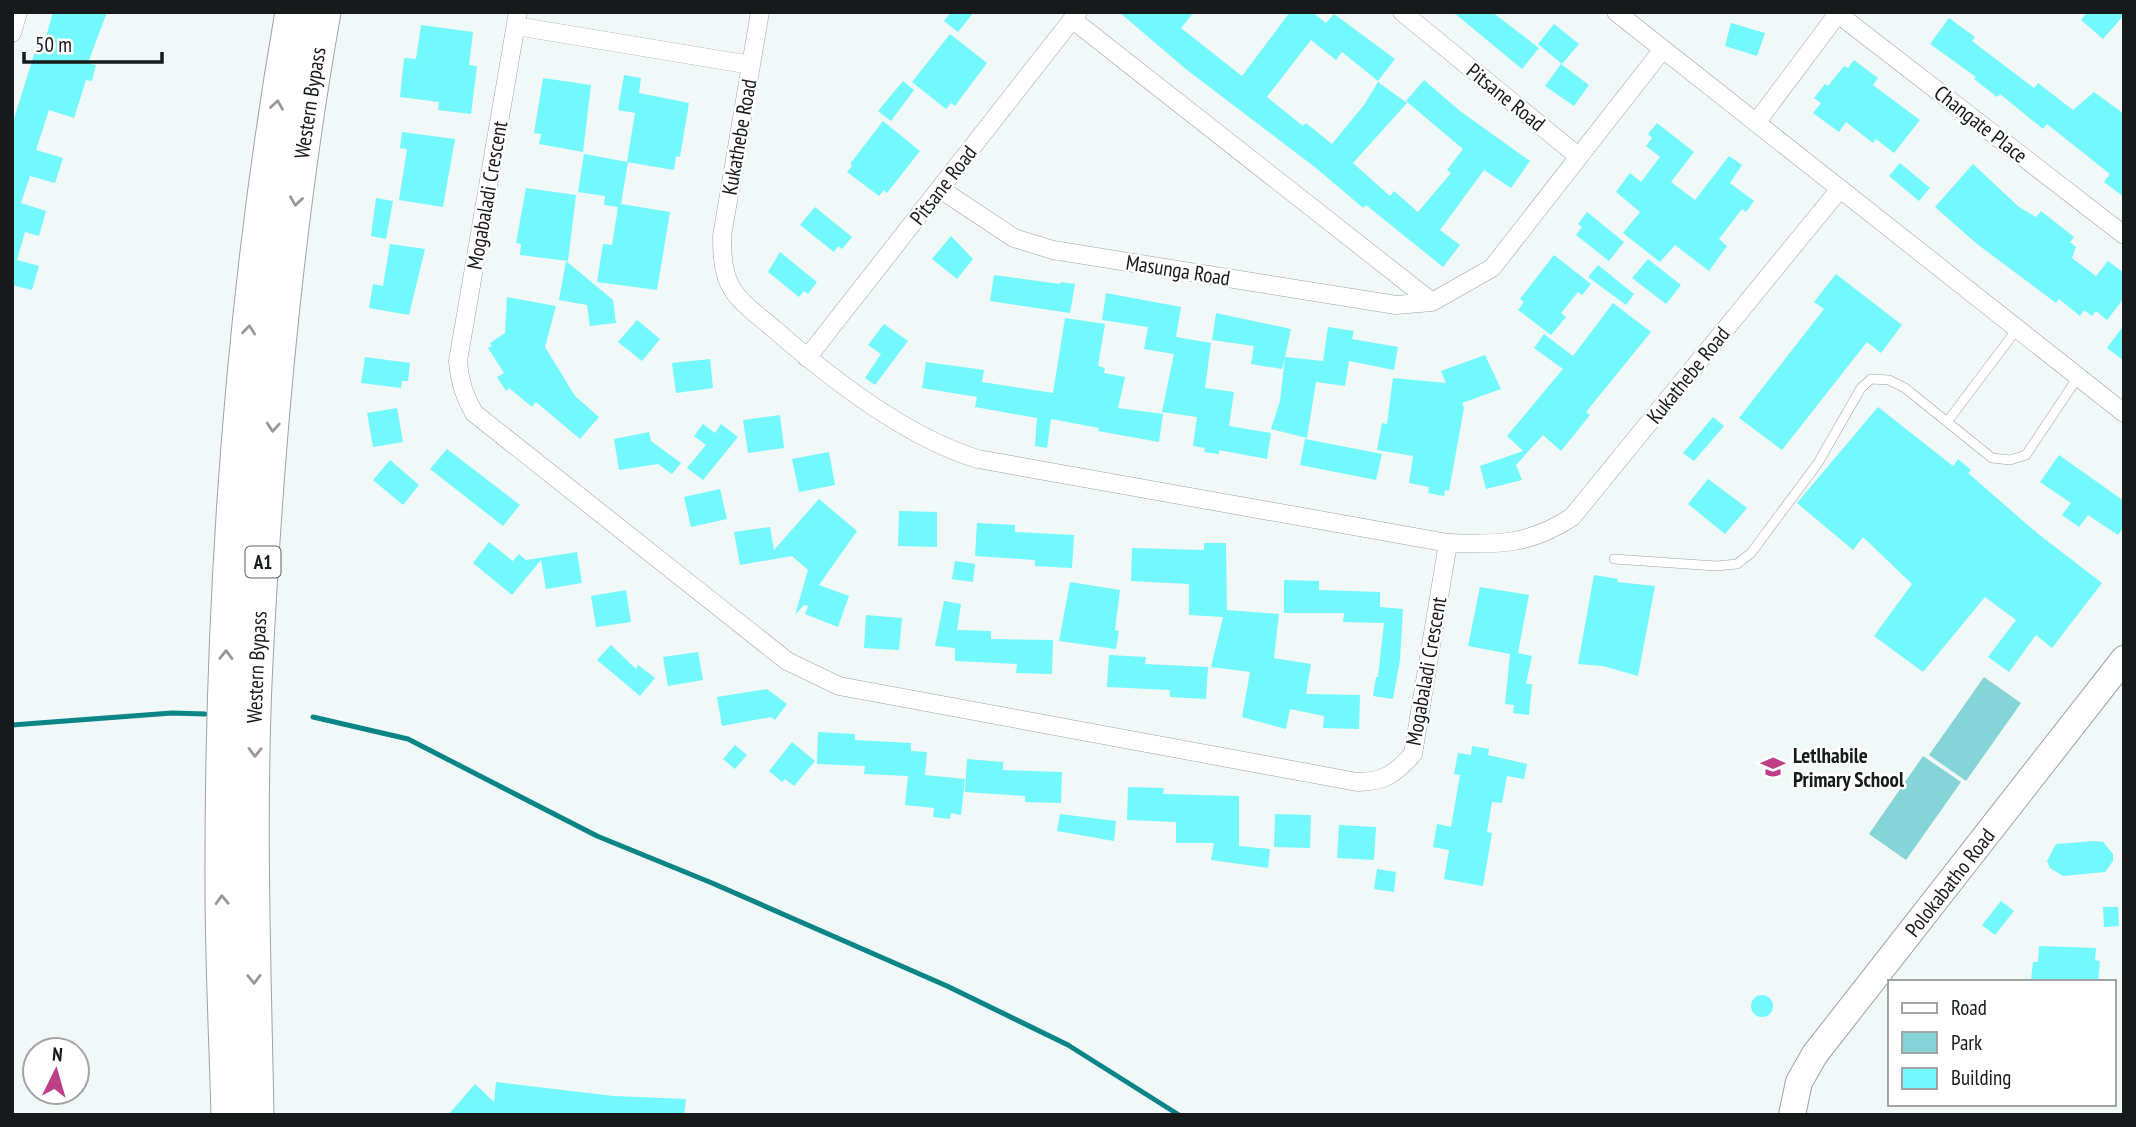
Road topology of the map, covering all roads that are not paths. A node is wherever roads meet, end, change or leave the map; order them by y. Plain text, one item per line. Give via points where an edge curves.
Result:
1 (18, 12) edge
2 (292, 12) edge
3 (324, 12) edge
4 (760, 12) edge
5 (1402, 12) edge
6 (1616, 12) edge
7 (1839, 13) edge
8 (1075, 16) edge
9 (517, 19) edge
10 (12, 33) edge
11 (1663, 49) junction
12 (751, 65) junction
13 (1756, 123) junction
14 (1578, 156) junction
15 (940, 189) junction
16 (1839, 190) junction
17 (2124, 235) edge
18 (1432, 302) junction
19 (2017, 329) junction
20 (807, 358) junction
21 (2078, 377) junction
22 (2124, 413) edge
23 (1947, 422) junction
24 (1448, 543) junction
25 (1614, 559) dead end
26 (2124, 659) edge
27 (228, 1115) edge
28 (257, 1115) edge
29 (1792, 1115) edge

1 - 10 street
27 -> 2 highway, Western Bypass / A1 via 222,888 226,639 262,203
3 -> 28 highway, Western Bypass / A1 via 277,377 256,643 252,890
4 - 12 street, Kukathebe Road
5 - 14 street, Pitsane Road
6 - 11 street
7 - 13 street
7 - 17 street, Changate Place
8 - 15 street, Pitsane Road
8 - 18 street
9 - 12 street
9 - 24 street, Mogabaladi Crescent via 458,361 459,379 474,413 787,661 813,676 839,686 1357,782 1379,782 1397,773 1413,754
11 - 13 street
11 - 14 street
12 - 20 street, Kukathebe Road via 722,236 722,262 737,297
13 - 16 street
14 - 18 street via 1492,268
15 - 18 street, Masunga Road via 1014,238 1054,250 1396,305
15 - 20 street, Pitsane Road
16 - 19 street
16 - 24 street, Kukathebe Road via 1572,517 1554,529 1500,546
19 - 21 street
19 - 23 lane
20 - 24 street, Kukathebe Road via 919,435 944,449 978,459
21 - 22 street
21 - 23 lane via 2026,455 2010,460 1992,458
23 - 25 lane via 1905,388 1889,380 1871,379 1861,388 1818,463 1751,553 1737,564
26 - 29 street, Polokabatho Road via 1815,1054 1799,1082

